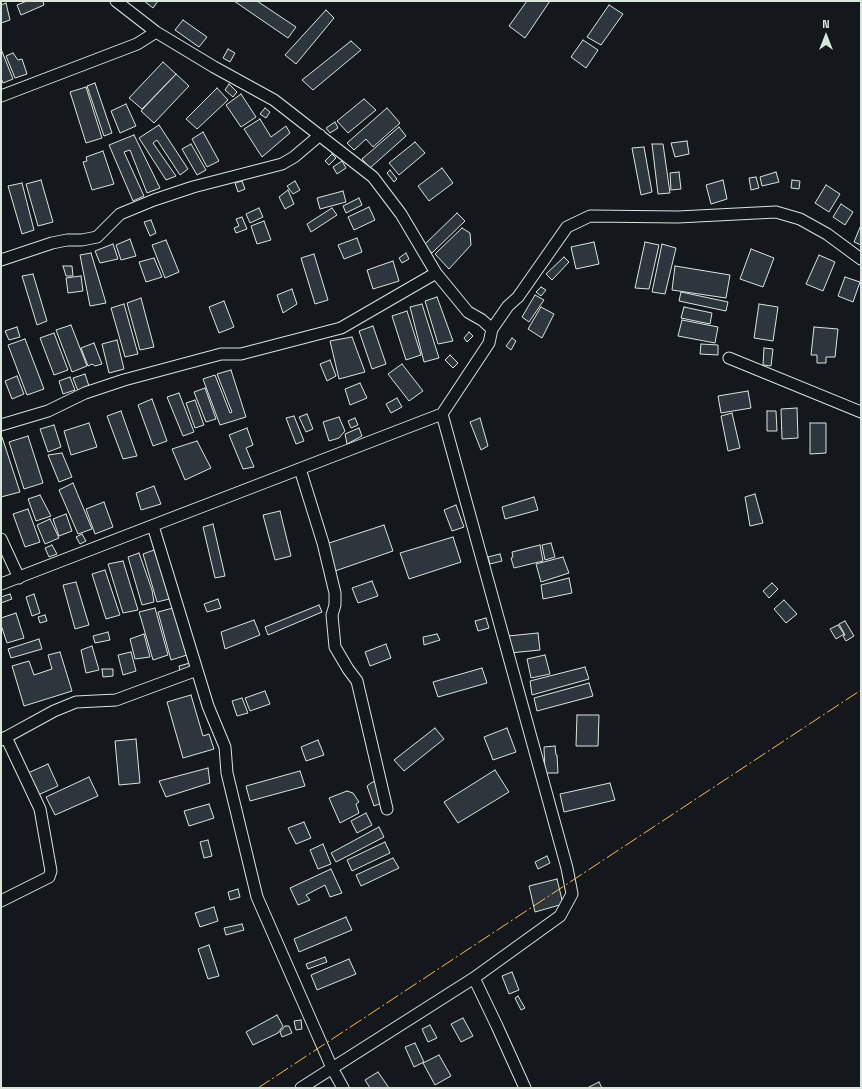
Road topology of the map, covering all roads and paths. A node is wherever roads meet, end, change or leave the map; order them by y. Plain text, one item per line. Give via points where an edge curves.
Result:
1 (116, 1) edge
2 (156, 32) junction
3 (1, 96) edge
4 (320, 136) junction
5 (861, 259) edge
6 (1, 260) edge
7 (436, 273) junction
8 (492, 329) junction
9 (729, 358) dead end
10 (861, 412) edge
11 (442, 414) junction
12 (1, 425) edge
13 (300, 469) junction
14 (153, 526) junction
15 (1, 539) edge
16 (19, 578) junction
17 (1, 584) edge
18 (197, 670) junction
19 (4, 739) edge
20 (387, 809) dead end
21 (1, 901) edge
22 (474, 978) junction
23 (332, 1068) junction
24 (301, 1088) edge
25 (343, 1088) edge
26 (525, 1088) edge

1 - 2 street
2 - 3 street via 137,44
2 - 4 street via 274,100
4 - 6 street via 282,164 193,187 120,214 97,237 52,242
4 - 7 street via 373,177 401,214
5 - 8 street via 827,234 800,219 776,212 678,217 590,216 567,227
7 - 8 street via 468,312
7 - 12 street via 341,328 241,354 221,354 124,380 85,393 48,411
8 - 11 street via 489,343
9 - 10 street
11 - 13 street
11 - 22 street via 572,894 560,916
13 - 14 street
13 - 20 street via 323,543 335,594 332,615 335,647 357,681
14 - 16 street
14 - 18 street
15 - 16 street
16 - 17 street
18 - 19 street via 116,700 76,702 54,711
18 - 23 street via 225,747 227,773 257,897
19 - 21 street via 40,809 51,871 49,877
22 - 23 street
22 - 26 street
23 - 24 street
23 - 25 street

